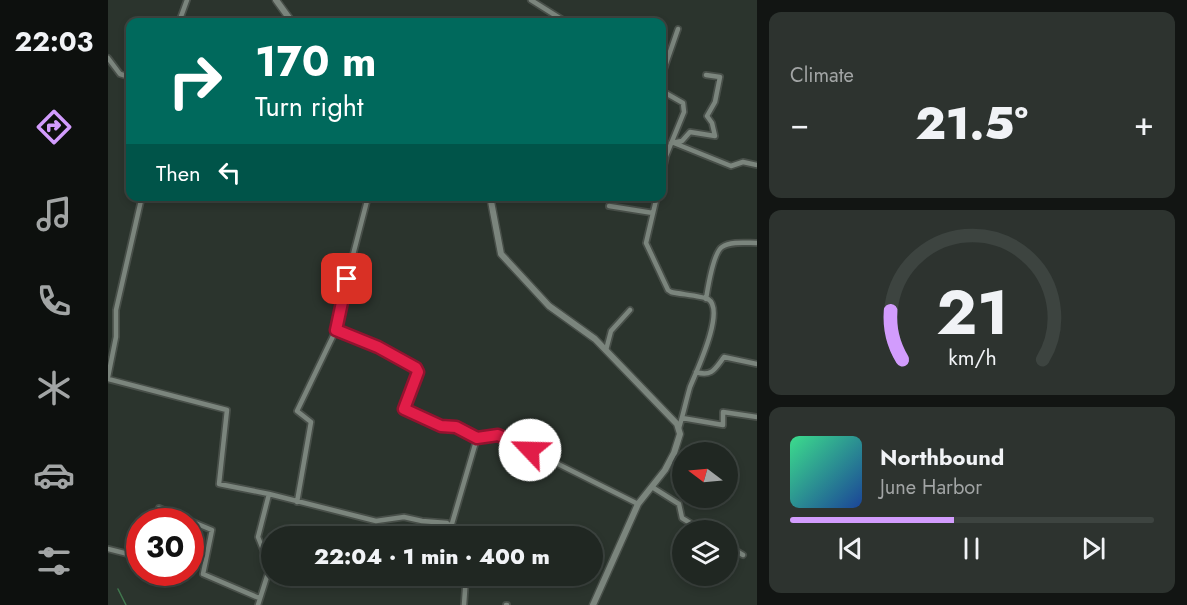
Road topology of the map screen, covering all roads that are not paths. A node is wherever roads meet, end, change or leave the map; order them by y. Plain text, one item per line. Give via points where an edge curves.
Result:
1 (187, 0) edge
2 (276, 0) edge
3 (531, 0) edge
4 (180, 18) edge
5 (289, 18) edge
6 (560, 18) edge
7 (678, 29) dead end
8 (108, 58) edge
9 (666, 64) edge
10 (706, 75) dead end
11 (126, 76) edge
12 (666, 94) edge
13 (671, 142) junction
14 (666, 160) edge
15 (756, 165) edge
16 (141, 201) edge
17 (367, 201) edge
18 (491, 201) edge
19 (656, 201) edge
20 (609, 206) dead end
21 (653, 213) junction
22 (756, 243) edge
23 (706, 298) junction
24 (630, 310) dead end
25 (336, 330) junction
26 (606, 350) junction
27 (756, 364) edge
28 (696, 372) junction
29 (108, 378) edge
30 (756, 417) edge
31 (682, 418) junction
32 (679, 428) junction
33 (477, 438) junction
34 (652, 487) junction
35 (269, 494) junction
36 (297, 502) junction
37 (638, 504) junction
38 (684, 520) edge
39 (450, 526) edge
40 (451, 526) edge
41 (204, 527) edge
42 (108, 549) edge
43 (738, 552) edge
44 (126, 554) edge
45 (743, 555) dead end
46 (204, 569) edge
47 (204, 574) edge
48 (465, 586) edge
49 (259, 598) junction
50 (464, 604) edge
51 (258, 605) edge
52 (471, 605) edge
53 (593, 605) edge

1 - 4 street
2 - 5 street
3 - 6 street
7 - 9 street
8 - 11 street
10 - 13 street via 720,77 716,102 707,116 715,136 690,132 682,141
12 - 13 street via 684,107
13 - 14 street
13 - 15 street via 732,166 743,162
16 - 29 street via 116,310 116,338
17 - 25 street
18 - 26 street via 501,254 549,306
19 - 21 street
20 - 21 street
21 - 23 street via 646,243 667,288
22 - 23 street via 723,246 717,253
23 - 28 street via 714,315
24 - 26 street via 612,331
25 - 33 street via 416,368 418,372 404,409
25 - 36 street via 297,411 311,422
26 - 32 street
27 - 28 street via 724,357 712,372
28 - 31 street
29 - 35 street via 226,410 219,484
30 - 31 street via 723,411 723,425
31 - 32 street
32 - 34 street via 674,453
33 - 37 street via 498,435
33 - 40 street
34 - 37 street
34 - 38 street via 678,504
35 - 36 street
35 - 49 street via 258,537 270,567
36 - 39 street via 376,521 404,517
37 - 53 street
41 - 46 street via 212,530
42 - 44 street
43 - 45 street
47 - 49 street
48 - 50 street
49 - 51 street
50 - 52 street

